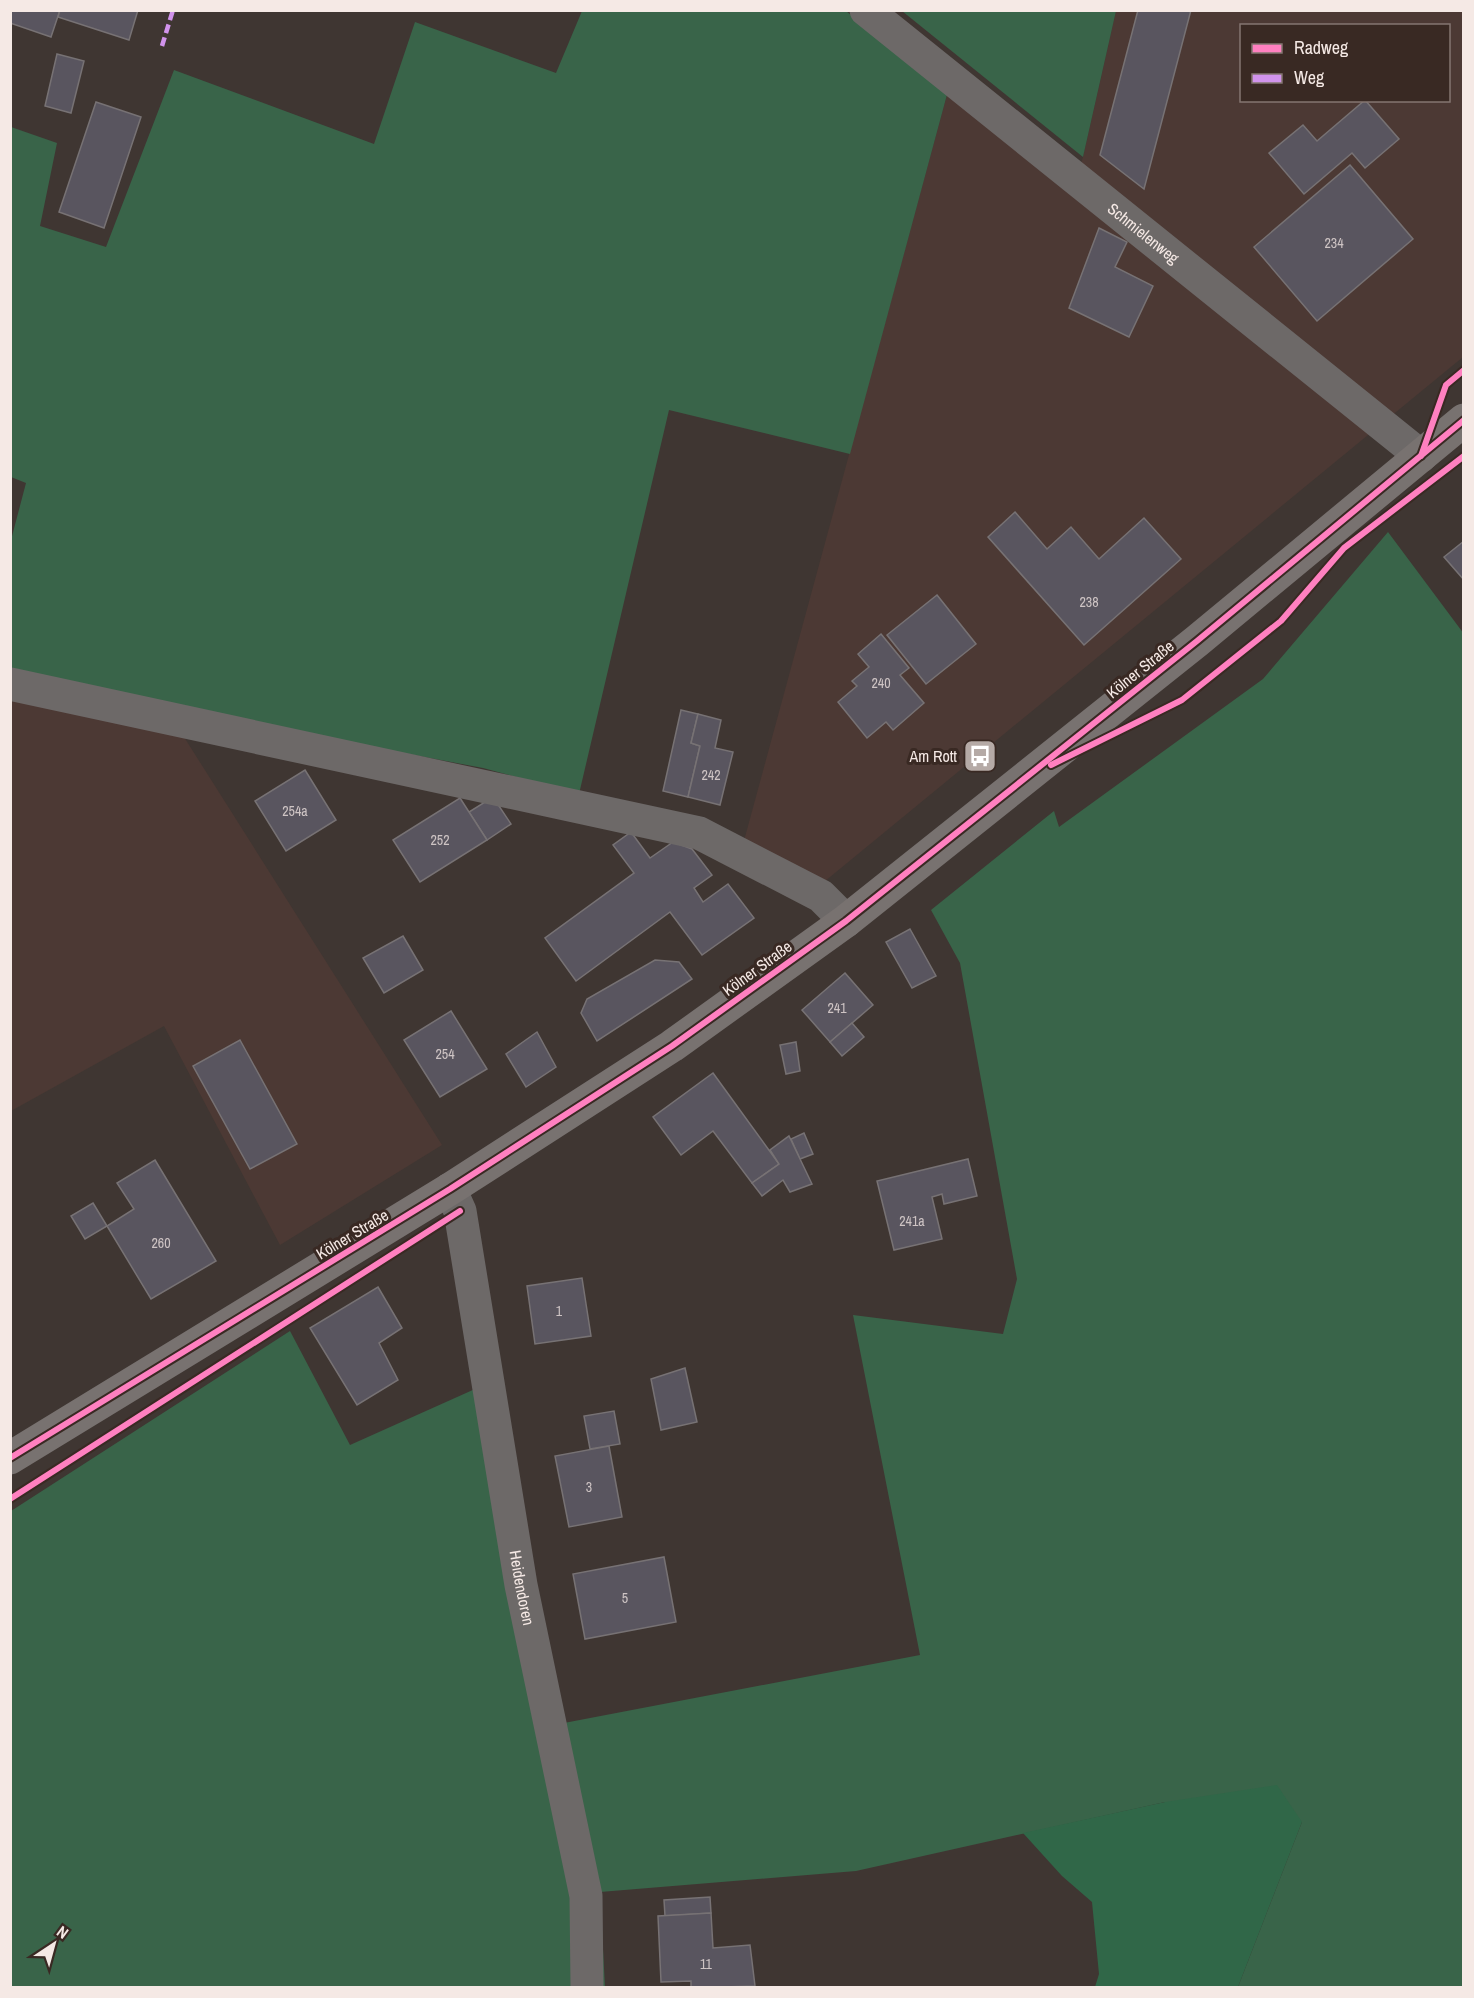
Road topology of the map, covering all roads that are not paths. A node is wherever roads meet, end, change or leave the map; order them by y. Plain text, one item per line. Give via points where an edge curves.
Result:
1 (866, 10) edge
2 (1464, 420) edge
3 (1421, 456) junction
4 (10, 684) edge
5 (846, 921) junction
6 (450, 1190) junction
7 (10, 1458) edge
8 (587, 1988) edge

1 - 3 street, Schmielenweg
2 - 3 main road, Kölner Straße
3 - 5 main road, Kölner Straße
4 - 5 street via 699,833 821,896
5 - 6 main road, Kölner Straße via 672,1046
6 - 7 main road, Kölner Straße
6 - 8 street, Heidendoren via 460,1211 521,1585 586,1896

